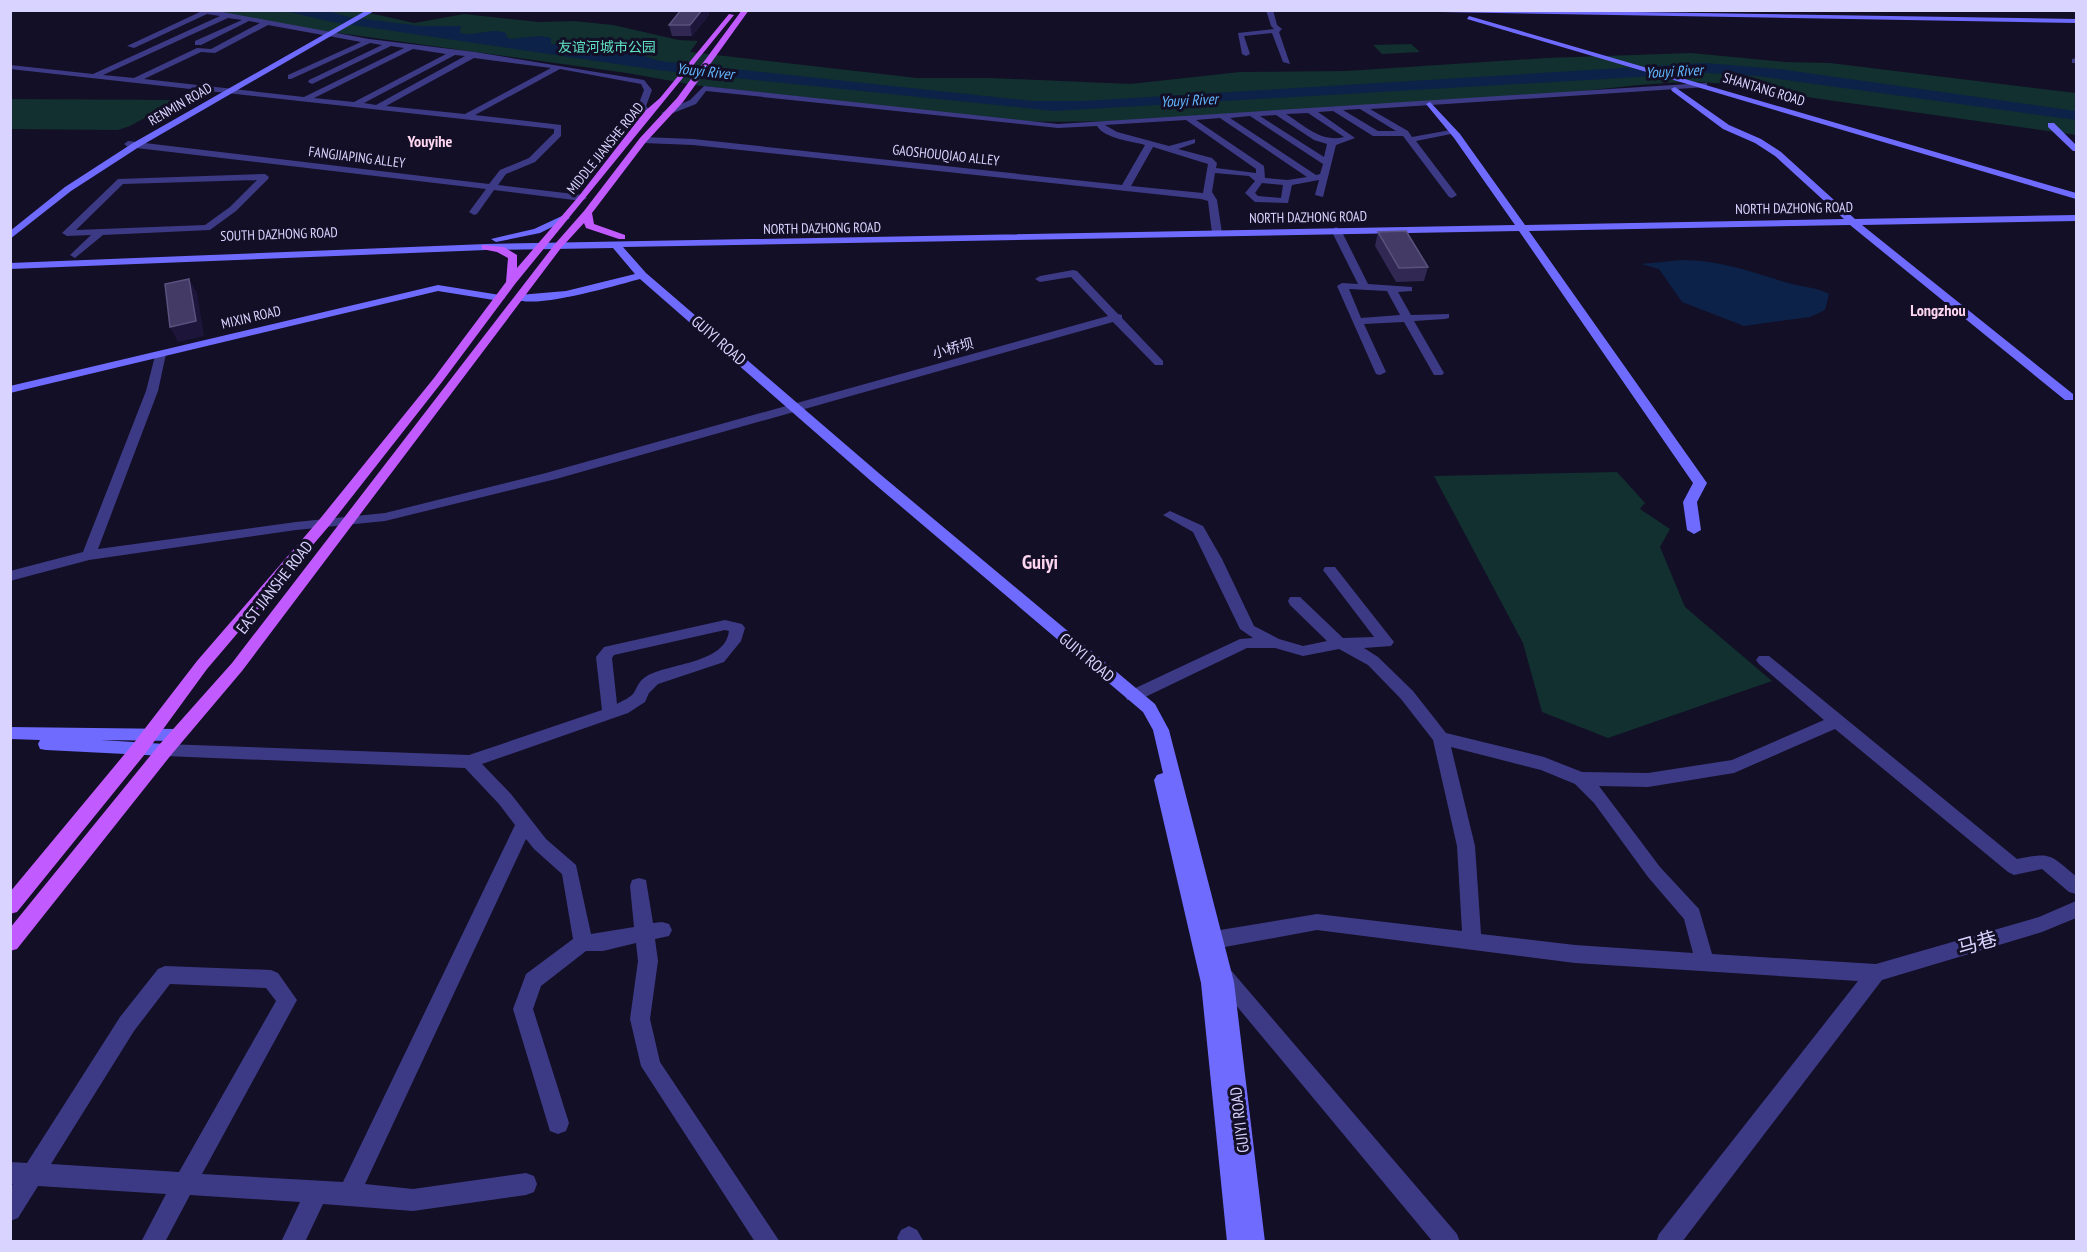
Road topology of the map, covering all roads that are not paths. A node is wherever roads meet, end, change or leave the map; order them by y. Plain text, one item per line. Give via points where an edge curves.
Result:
1 (735, 10) edge
2 (746, 10) edge
3 (1269, 10) edge
4 (1331, 10) edge
5 (1498, 10) edge
6 (1906, 10) edge
7 (1448, 11) edge
8 (201, 12) edge
9 (367, 12) edge
10 (226, 16) junction
11 (1281, 17) dead end
12 (1922, 17) edge
13 (247, 20) junction
14 (2076, 20) edge
15 (266, 22) junction
16 (1277, 30) junction
17 (332, 31) junction
18 (369, 41) junction
19 (198, 43) dead end
20 (392, 43) junction
21 (130, 46) dead end
22 (414, 46) junction
23 (455, 52) junction
24 (474, 54) junction
25 (1246, 54) dead end
26 (1287, 62) dead end
27 (10, 67) edge
28 (560, 67) junction
29 (135, 70) dead end
30 (291, 76) dead end
31 (94, 77) junction
32 (116, 79) junction
33 (1688, 79) junction
34 (134, 81) junction
35 (312, 82) dead end
36 (1704, 85) junction
37 (1675, 88) junction
38 (224, 91) junction
39 (305, 100) junction
40 (357, 104) junction
41 (1430, 104) junction
42 (378, 107) junction
43 (1362, 107) junction
44 (1335, 109) junction
45 (1310, 110) junction
46 (1278, 112) junction
47 (648, 113) junction
48 (665, 113) junction
49 (1252, 114) junction
50 (468, 116) junction
51 (1222, 116) junction
52 (1188, 118) junction
53 (1100, 123) junction
54 (2051, 125) dead end
55 (1453, 131) junction
56 (1376, 134) junction
57 (1408, 136) junction
58 (1351, 138) junction
59 (643, 140) junction
60 (1192, 141) dead end
61 (1152, 143) junction
62 (1332, 143) junction
63 (132, 145) junction
64 (1170, 149) junction
65 (2076, 149) edge
66 (1327, 162) junction
67 (1212, 170) junction
68 (1319, 177) junction
69 (1260, 180) junction
70 (1288, 183) junction
71 (489, 188) junction
72 (1125, 188) junction
73 (1320, 195) dead end
74 (1452, 195) dead end
75 (2076, 195) edge
76 (582, 198) junction
77 (1212, 200) junction
78 (474, 212) dead end
79 (587, 213) junction
80 (2076, 213) edge
81 (565, 218) junction
82 (1848, 218) junction
83 (2076, 218) edge
84 (1517, 224) junction
85 (10, 229) edge
86 (1217, 230) junction
87 (1336, 230) junction
88 (100, 232) junction
89 (10, 236) edge
90 (544, 242) junction
91 (562, 242) junction
92 (616, 242) junction
93 (488, 243) junction
94 (662, 244) junction
95 (75, 255) junction
96 (10, 257) edge
97 (628, 259) junction
98 (10, 266) edge
99 (639, 275) junction
100 (1040, 279) dead end
101 (511, 282) junction
102 (1364, 286) junction
103 (1390, 289) junction
104 (1408, 289) dead end
105 (500, 298) junction
106 (519, 298) junction
107 (1445, 316) dead end
108 (1118, 317) junction
109 (1407, 318) junction
110 (1358, 321) junction
111 (159, 357) junction
112 (1159, 363) dead end
113 (1380, 372) dead end
114 (1438, 373) dead end
115 (10, 390) edge
116 (10, 396) edge
117 (2069, 397) dead end
118 (792, 407) junction
119 (1170, 515) dead end
120 (348, 522) junction
121 (324, 523) junction
122 (1694, 530) dead end
123 (89, 555) junction
124 (1330, 570) dead end
125 (10, 576) edge
126 (1295, 602) dead end
127 (1275, 643) junction
128 (1339, 644) junction
129 (1764, 660) dead end
130 (1133, 696) junction
131 (610, 713) junction
132 (1837, 721) junction
133 (10, 733) edge
134 (177, 735) junction
135 (1441, 738) junction
136 (10, 742) edge
137 (144, 742) junction
138 (165, 750) junction
139 (469, 762) junction
140 (1581, 779) junction
141 (524, 824) junction
142 (639, 886) dead end
143 (2076, 886) edge
144 (10, 906) edge
145 (2076, 909) edge
146 (653, 931) junction
147 (1214, 940) junction
148 (1472, 941) junction
149 (583, 942) junction
150 (10, 943) edge
151 (1705, 962) junction
152 (1876, 973) junction
153 (1222, 974) junction
154 (558, 1123) dead end
155 (10, 1173) edge
156 (34, 1174) junction
157 (526, 1184) dead end
158 (183, 1185) junction
159 (317, 1192) junction
160 (349, 1194) junction
161 (10, 1210) edge
162 (152, 1242) edge
163 (292, 1242) edge
164 (769, 1242) edge
165 (1239, 1242) edge
166 (1253, 1242) edge
167 (1449, 1242) edge
168 (1667, 1242) edge

1 - 47 main road, MIDDLE JIANSHE ROAD via 663,100
2 - 48 main road, MIDDLE JIANSHE ROAD via 680,100
3 - 16 street
4 - 7 street
5 - 12 street
6 - 12 street
7 - 12 street
7 - 33 street, SHANTANG ROAD
8 - 10 street
8 - 21 street
9 - 17 street, RENMIN ROAD
10 - 13 street
10 - 31 street
11 - 16 street via 1285,26
12 - 14 street
13 - 15 street
13 - 19 street
15 - 17 street
15 - 34 street via 212,51 200,50
16 - 25 street via 1240,34
16 - 26 street
17 - 18 street
17 - 38 street, RENMIN ROAD
18 - 20 street
18 - 30 street
20 - 22 street
20 - 35 street
22 - 23 street
22 - 39 street
23 - 24 street
23 - 40 street
24 - 28 street
24 - 42 street
27 - 31 street
28 - 47 street via 644,82 648,90 642,106
28 - 50 street
29 - 32 street
31 - 32 street
32 - 34 street
33 - 36 street, SHANTANG ROAD
33 - 75 street, SHANTANG ROAD
34 - 38 street
36 - 37 street
36 - 75 street, SHANTANG ROAD
37 - 41 street
37 - 82 street via 1726,127 1778,154
38 - 39 street
38 - 63 street, RENMIN ROAD
39 - 40 street
40 - 42 street
41 - 43 street
41 - 55 street
42 - 50 street
43 - 44 street
43 - 57 street
44 - 45 street
44 - 56 street
45 - 46 street
45 - 58 street
46 - 49 street
46 - 62 street via 1317,138
47 - 76 main road, MIDDLE JIANSHE ROAD
48 - 53 street via 693,102 704,88 1035,124
48 - 59 main road, MIDDLE JIANSHE ROAD
49 - 51 street
49 - 66 street
50 - 71 street via 558,127 558,134 532,160 503,172
51 - 52 street
51 - 68 street
52 - 53 street
52 - 69 street via 1261,168
53 - 61 street via 1114,134
54 - 65 street
55 - 57 street
55 - 84 street
56 - 57 street
56 - 58 street
57 - 74 street
58 - 62 street
59 - 72 street, GAOSHOUQIAO ALLEY
59 - 79 main road, MIDDLE JIANSHE ROAD
60 - 64 street
61 - 64 street
61 - 72 street
62 - 66 street
63 - 71 street, FANGJIAPING ALLEY
63 - 85 street, RENMIN ROAD via 59,189
63 - 89 street, RENMIN ROAD
64 - 67 street via 1209,160
66 - 68 street
67 - 69 street via 1251,174
67 - 77 street via 1207,192
68 - 70 street
68 - 73 street
69 - 70 street
69 - 70 street via 1250,193 1255,199 1285,201
71 - 76 street, FANGJIAPING ALLEY
71 - 78 street
72 - 77 street, GAOSHOUQIAO ALLEY
76 - 81 main road, MIDDLE JIANSHE ROAD
77 - 86 street
79 - 91 main road, MIDDLE JIANSHE ROAD
79 - 92 main road via 589,226
80 - 82 street, NORTH DAZHONG ROAD
81 - 90 main road, MIDDLE JIANSHE ROAD
81 - 93 street via 537,231
82 - 83 street, NORTH DAZHONG ROAD
82 - 84 street, NORTH DAZHONG ROAD
82 - 117 street
84 - 86 street, NORTH DAZHONG ROAD
84 - 87 street, NORTH DAZHONG ROAD
84 - 122 street via 1700,483 1690,502
86 - 87 street, NORTH DAZHONG ROAD
86 - 92 street, NORTH DAZHONG ROAD
86 - 94 street, NORTH DAZHONG ROAD
87 - 102 street
88 - 88 street via 207,228 233,210 265,177 121,181 67,233
88 - 95 street
90 - 91 street, NORTH DAZHONG ROAD
90 - 93 street, SOUTH DAZHONG ROAD
90 - 101 main road, EAST JIANSHE ROAD
91 - 92 street, NORTH DAZHONG ROAD
91 - 92 street, NORTH DAZHONG ROAD
91 - 106 main road, EAST JIANSHE ROAD
92 - 94 street, NORTH DAZHONG ROAD
92 - 97 street
92 - 99 street
93 - 95 street, SOUTH DAZHONG ROAD
93 - 98 street, SOUTH DAZHONG ROAD
93 - 101 main road via 513,258
94 - 97 street
95 - 96 street, SOUTH DAZHONG ROAD
97 - 99 street
99 - 106 street via 562,295
99 - 118 street
100 - 108 street via 1073,273
101 - 105 main road, EAST JIANSHE ROAD
102 - 103 street
102 - 110 street via 1342,286
103 - 104 street
103 - 109 street
105 - 111 street via 438,288
105 - 121 main road, EAST JIANSHE ROAD
106 - 120 main road, EAST JIANSHE ROAD
107 - 109 street
108 - 112 street
108 - 118 street, 小桥坝
109 - 110 street
109 - 114 street
110 - 113 street
111 - 115 street
111 - 116 street
111 - 123 street via 152,391
118 - 120 street, 小桥坝 via 519,484 385,517
118 - 130 street, GUIYI ROAD
118 - 165 street via 1140,711 1152,732 1211,983
119 - 127 street via 1198,530 1248,629
120 - 121 street, 小桥坝
120 - 134 main road, EAST JIANSHE ROAD via 237,667
121 - 123 street, 小桥坝
121 - 137 main road, EAST JIANSHE ROAD via 202,665
123 - 125 street, 小桥坝
124 - 128 street via 1386,642
126 - 128 street
127 - 128 street via 1303,651
127 - 130 street via 1245,643
128 - 135 street via 1373,661
129 - 132 street
130 - 147 street, GUIYI ROAD via 1149,708 1161,730
131 - 131 street via 632,704 652,680 719,658 736,638 737,628 725,625 609,651 604,657
131 - 139 street
132 - 140 street via 1734,766 1648,780
132 - 143 street via 2014,867 2044,861
133 - 137 street
134 - 137 street
134 - 138 main road, EAST JIANSHE ROAD
135 - 140 street via 1544,764
135 - 148 street via 1466,846
136 - 137 street
137 - 138 street
137 - 144 main road, EAST JIANSHE ROAD
138 - 139 street
138 - 150 main road, EAST JIANSHE ROAD
139 - 141 street
140 - 151 street via 1692,915
141 - 149 street via 570,870
141 - 160 street
142 - 146 street
145 - 152 street, 马巷 via 2042,924
146 - 149 street via 600,945
146 - 164 street via 640,1019 651,1066
147 - 148 street via 1317,922
147 - 153 street, GUIYI ROAD
148 - 151 street via 1575,954
149 - 154 street via 533,980 523,1009
151 - 152 street
152 - 168 street
153 - 166 street, GUIYI ROAD
153 - 167 street
155 - 156 street
156 - 158 street
156 - 158 street via 127,1024 165,975 272,979 287,1000
156 - 161 street
157 - 160 street via 413,1200
158 - 159 street
158 - 162 street
159 - 160 street
159 - 163 street

